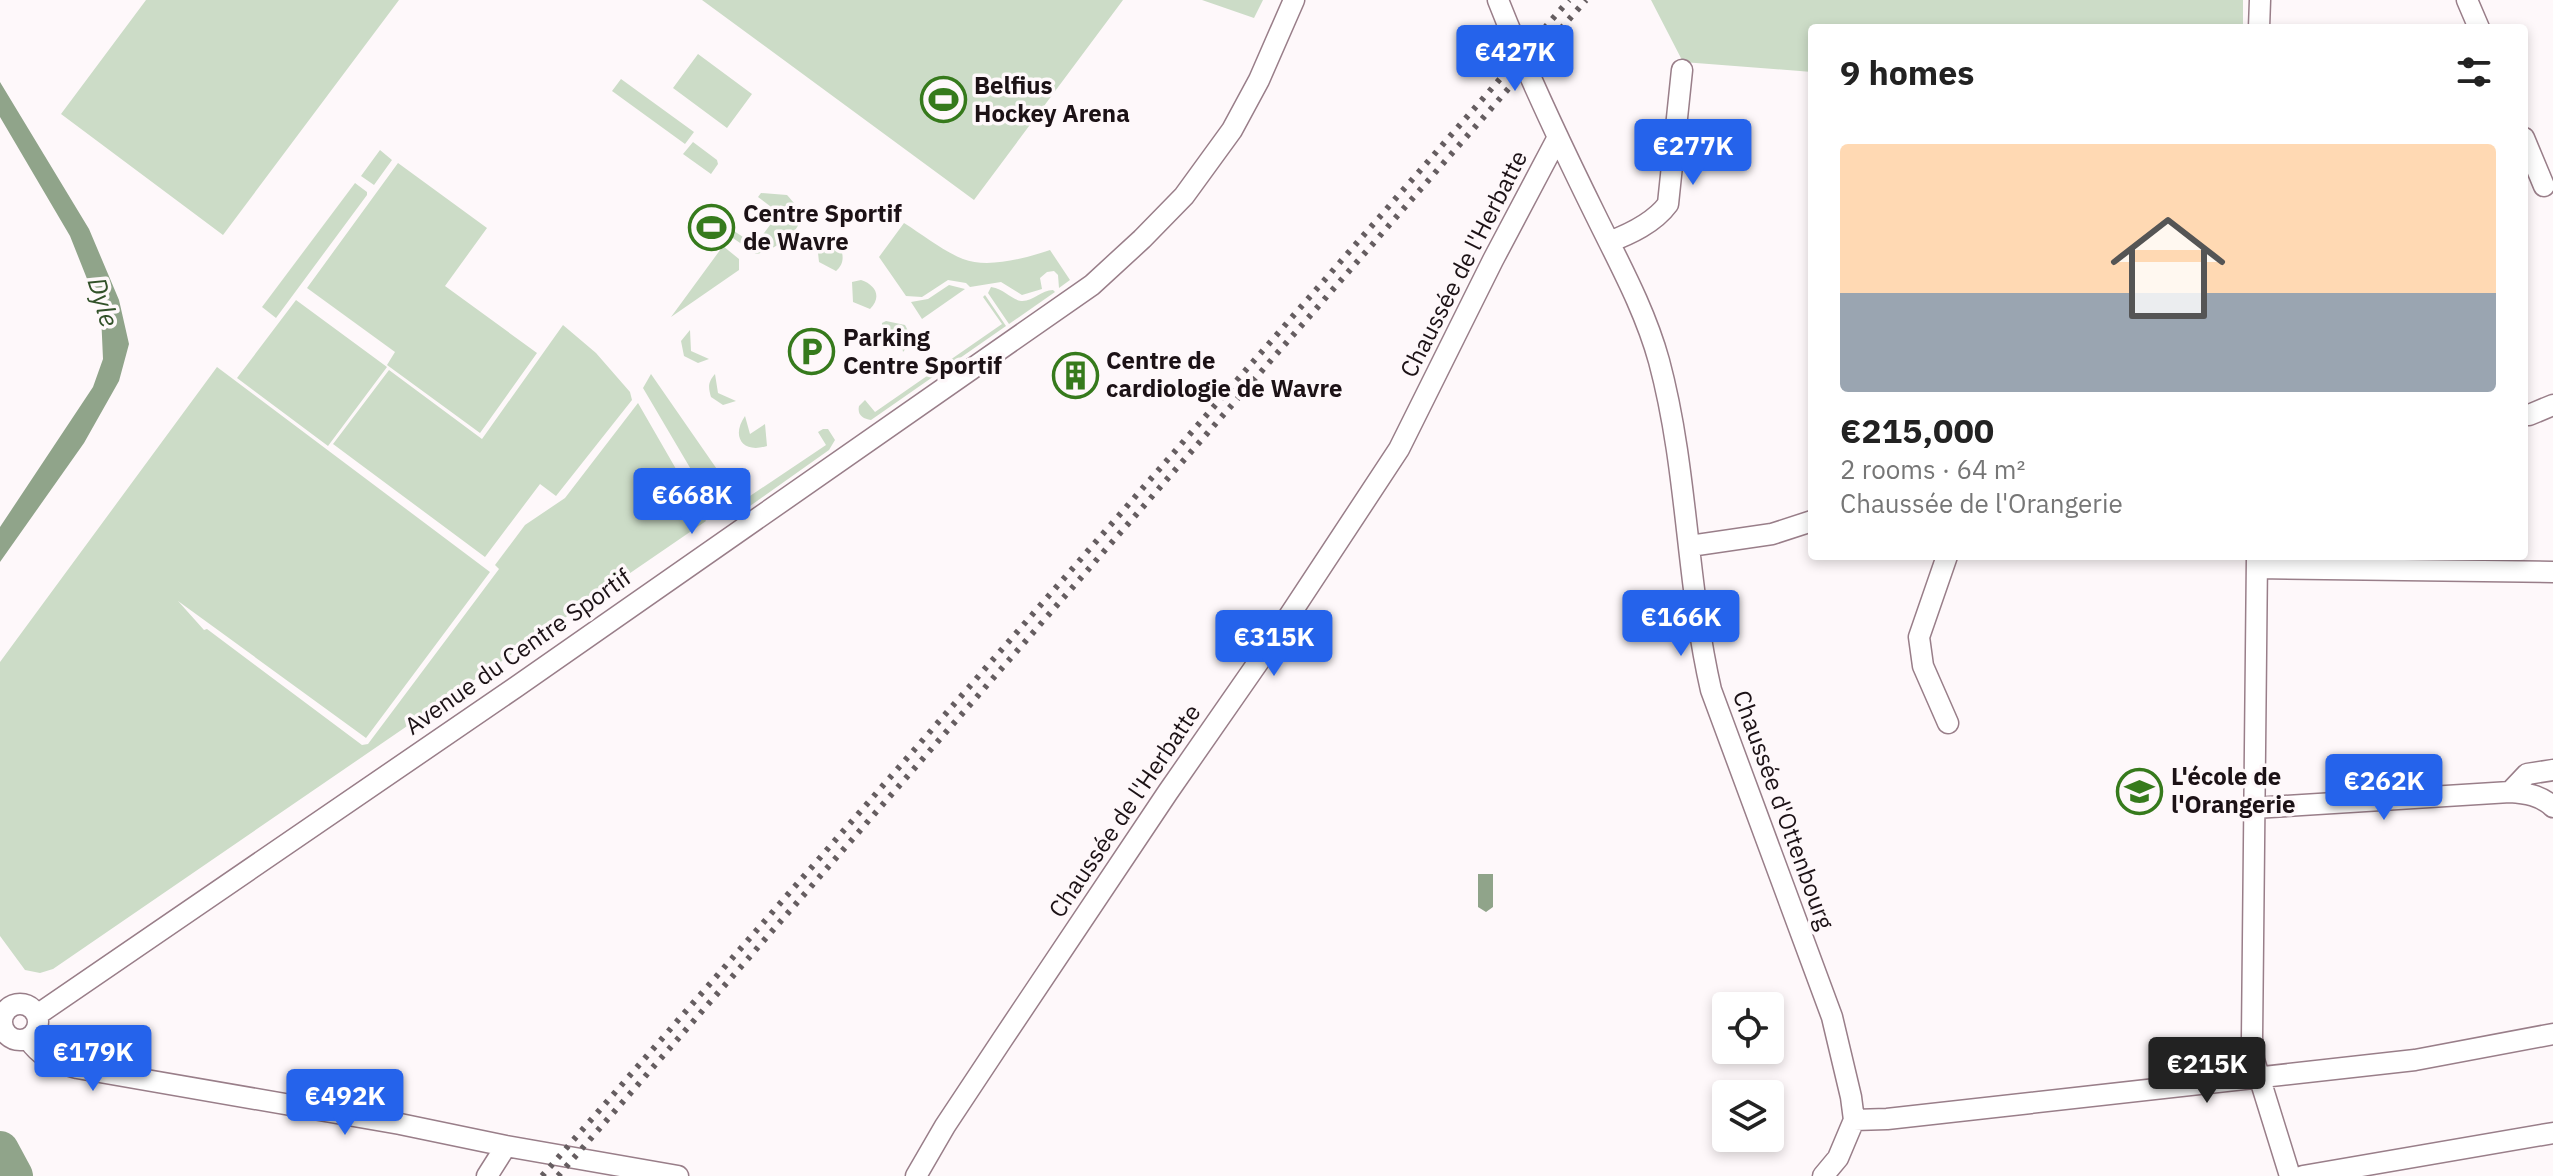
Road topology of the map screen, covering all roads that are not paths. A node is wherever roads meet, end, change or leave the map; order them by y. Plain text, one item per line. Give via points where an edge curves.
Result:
1 (1294, 0) edge
2 (1498, 0) edge
3 (2260, 0) edge
4 (2467, 0) edge
5 (2259, 24) edge
6 (2477, 24) edge
7 (1682, 70) dead end
8 (1558, 137) junction
9 (2528, 146) edge
10 (2548, 185) edge
11 (2528, 192) edge
12 (1609, 242) junction
13 (2553, 405) edge
14 (2528, 415) edge
15 (1808, 522) edge
16 (1690, 546) junction
17 (1946, 560) edge
18 (2257, 562) edge
19 (2553, 572) edge
20 (1948, 723) dead end
21 (2553, 770) edge
22 (2510, 792) junction
23 (2553, 807) edge
24 (2254, 808) junction
25 (37, 1015) junction
26 (2, 1019) edge
27 (2553, 1034) edge
28 (28, 1039) junction
29 (2258, 1076) junction
30 (1854, 1120) junction
31 (2553, 1133) edge
32 (506, 1146) junction
33 (487, 1176) edge
34 (678, 1176) edge
35 (916, 1176) edge
36 (1823, 1176) edge
37 (2290, 1176) edge
38 (2303, 1176) edge

1 - 25 street, Avenue du Centre Sportif via 1232,130 1184,196 1092,285
2 - 8 street, Chaussée d'Ottenbourg
3 - 5 street
4 - 6 street
7 - 12 street via 1668,204 1631,234
8 - 12 street, Chaussée d'Ottenbourg
8 - 35 street, Chaussée de l'Herbatte via 1399,449
9 - 10 street
10 - 11 street
12 - 16 street, Chaussée d'Ottenbourg via 1658,358 1674,424
13 - 14 street
15 - 16 street via 1772,534
16 - 30 street, Chaussée d'Ottenbourg via 1700,644 1711,690 1832,1017
17 - 20 street via 1919,637 1923,666
18 - 19 street
18 - 24 street
21 - 22 street via 2527,774
22 - 23 street via 2527,793
22 - 24 street
24 - 29 street via 2252,1038
25 - 26 street via 24,1004 15,1005
25 - 28 street via 37,1029
26 - 28 street via 11,1039
27 - 29 street via 2415,1060
28 - 32 street via 48,1059 77,1068
29 - 30 street
29 - 37 street
30 - 36 street via 1838,1158
31 - 38 street
32 - 33 street
32 - 34 street

